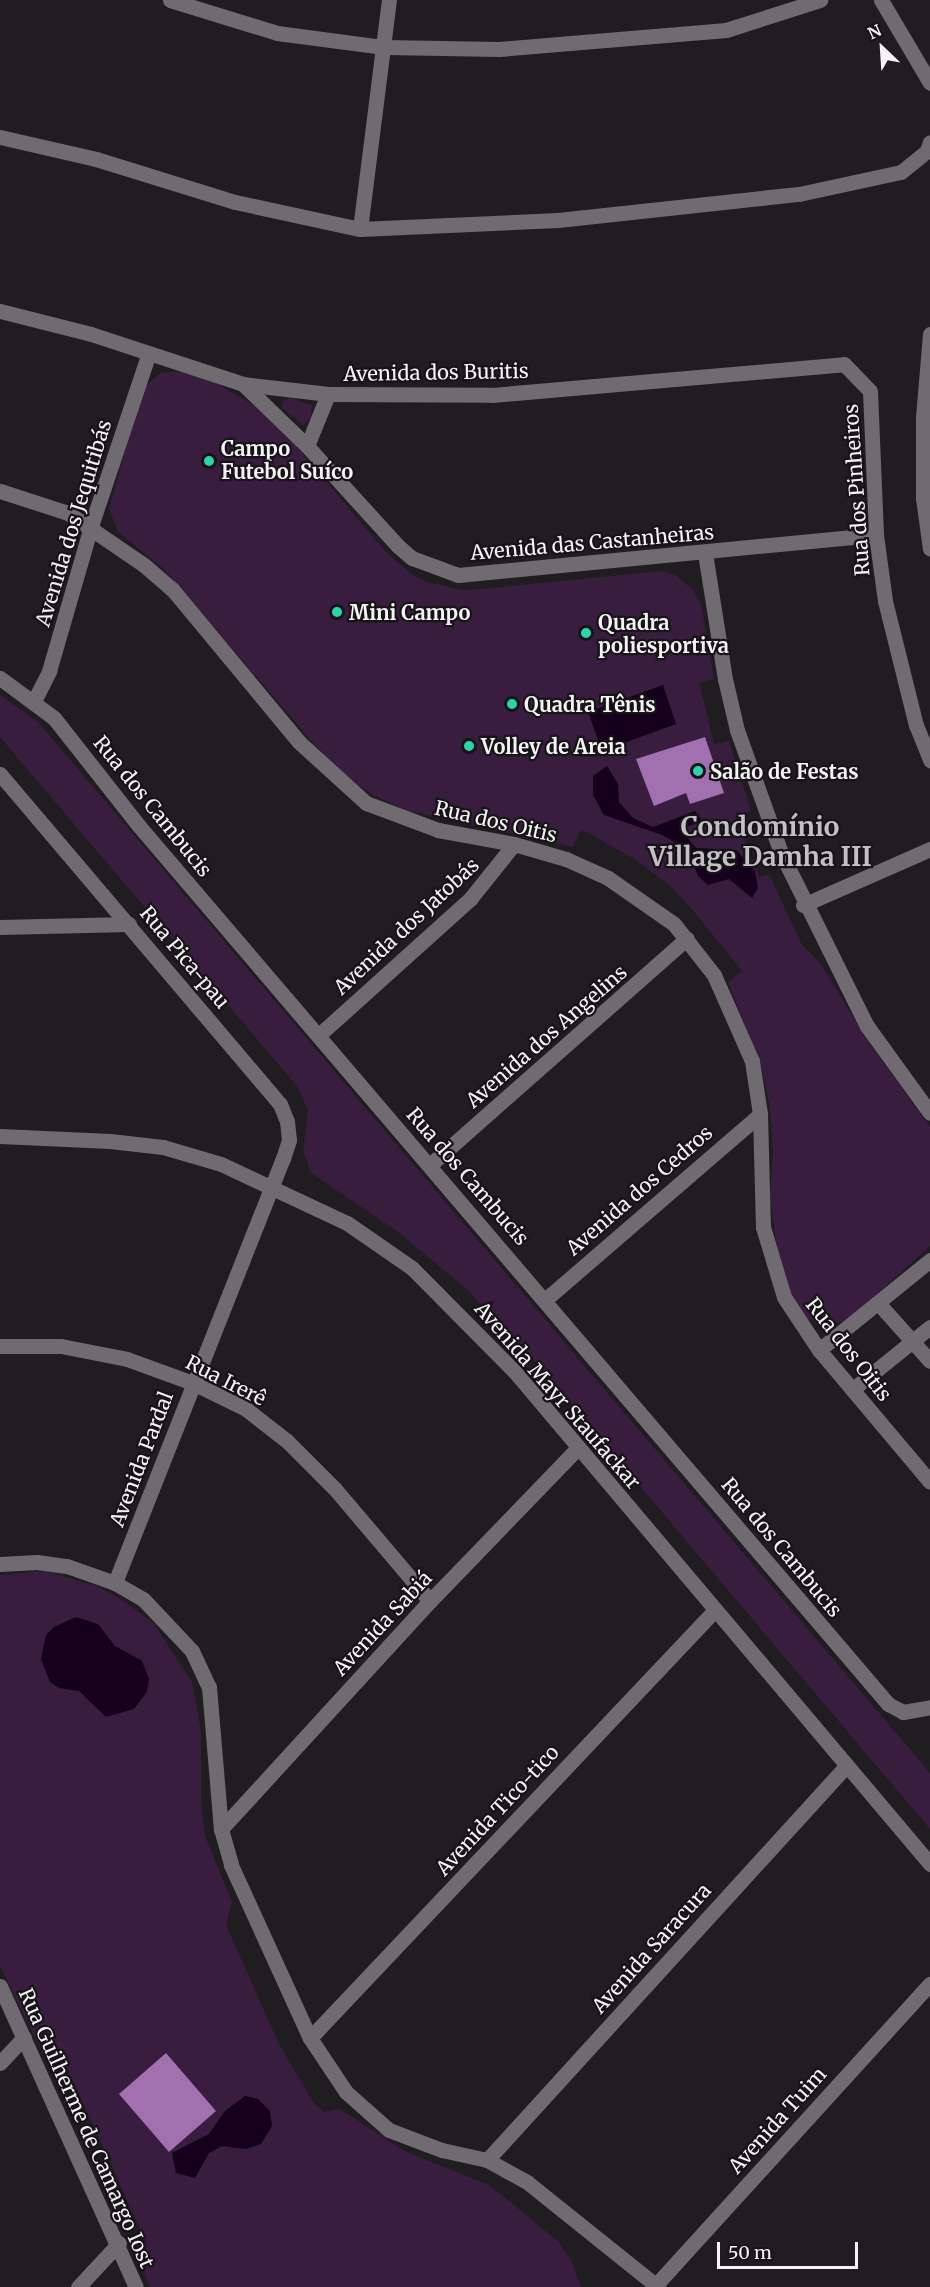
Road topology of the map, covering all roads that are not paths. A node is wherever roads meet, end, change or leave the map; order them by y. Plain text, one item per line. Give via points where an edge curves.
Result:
1 (170, 0) edge
2 (389, 0) edge
3 (820, 0) edge
4 (881, 0) edge
5 (384, 47) junction
6 (930, 83) edge
7 (0, 137) edge
8 (930, 142) edge
9 (360, 229) junction
10 (0, 311) edge
11 (930, 334) edge
12 (148, 356) junction
13 (243, 384) junction
14 (870, 391) joint
15 (328, 394) junction
16 (307, 446) junction
17 (0, 491) edge
18 (91, 526) junction
19 (876, 535) junction
20 (930, 549) edge
21 (705, 553) junction
22 (0, 678) edge
23 (34, 701) junction
24 (930, 760) edge
25 (0, 774) edge
26 (514, 844) junction
27 (930, 849) edge
28 (803, 905) junction
29 (129, 924) junction
30 (0, 927) edge
31 (687, 938) junction
32 (320, 1034) junction
33 (930, 1113) edge
34 (760, 1114) junction
35 (0, 1136) edge
36 (431, 1164) junction
37 (272, 1185) junction
38 (930, 1260) edge
39 (546, 1299) junction
40 (879, 1304) junction
41 (930, 1328) edge
42 (913, 1343) junction
43 (0, 1346) edge
44 (819, 1350) junction
45 (930, 1361) edge
46 (193, 1383) junction
47 (853, 1389) junction
48 (578, 1448) junction
49 (930, 1482) edge
50 (0, 1564) edge
51 (115, 1582) junction
52 (430, 1601) junction
53 (715, 1610) junction
54 (930, 1707) edge
55 (847, 1765) junction
56 (221, 1829) junction
57 (930, 1864) edge
58 (930, 1984) edge
59 (0, 1986) edge
60 (24, 2037) junction
61 (310, 2038) junction
62 (0, 2063) edge
63 (487, 2160) junction
64 (119, 2243) junction
65 (656, 2286) edge
66 (78, 2287) edge
67 (136, 2287) edge

1 - 5 street via 278,33
2 - 5 street
3 - 5 street via 726,30 500,49
4 - 6 street
5 - 9 street
7 - 9 street via 96,159 236,202
8 - 9 street via 927,151 901,172 798,194 558,220
10 - 12 street, Avenida dos Buritis via 91,334
11 - 20 street via 923,418 923,498
12 - 13 street, Avenida dos Buritis
12 - 18 street, Avenida dos Jequitibás
13 - 15 street, Avenida dos Buritis
13 - 16 street, Avenida das Castanheiras
14 - 15 street, Avenida dos Buritis via 849,367 826,362 503,394
14 - 19 street, Rua dos Pinheiros
15 - 16 street
16 - 21 street, Avenida das Castanheiras via 398,546 412,558 439,570 467,574
17 - 18 street, Rua dos Oitis via 68,513
18 - 23 street, Avenida dos Jequitibás via 49,671
18 - 26 street, Rua dos Oitis via 172,589 299,742 351,792 366,803 422,826
19 - 21 street, Avenida das Castanheiras
19 - 24 street, Rua dos Pinheiros via 885,601 916,725
21 - 28 street via 737,730 759,799
22 - 23 street, Rua dos Cambucis
23 - 32 street, Rua dos Cambucis via 54,718 139,826
25 - 29 street, Rua Pica-pau
26 - 31 street, Rua dos Oitis via 608,878 674,924
26 - 32 street, Avenida dos Jatobás via 470,898
27 - 28 street
28 - 33 street via 867,1026
29 - 30 street
29 - 37 street, Rua Pica-pau via 280,1104 289,1140
31 - 34 street, Rua dos Oitis via 714,975 735,1016 752,1061
31 - 36 street, Avenida dos Angelins
32 - 36 street, Rua dos Cambucis
34 - 39 street, Avenida dos Cedros
34 - 44 street, Rua dos Oitis via 762,1227 771,1264 796,1320
35 - 37 street, Avenida Mayr Staufackar via 23,1134 163,1147
36 - 39 street, Rua dos Cambucis
37 - 46 street, Avenida Pardal
37 - 48 street, Avenida Mayr Staufackar via 347,1223 412,1268 479,1333
38 - 40 street
39 - 54 street, Rua dos Cambucis via 896,1710 914,1712
40 - 42 street
40 - 44 street
41 - 42 street
42 - 45 street
42 - 47 street
43 - 46 street, Rua Irerê via 72,1348 127,1359
44 - 47 street, Rua dos Oitis
46 - 51 street, Avenida Pardal
46 - 52 street, Rua Irerê via 246,1409 287,1441 335,1489
47 - 49 street, Rua dos Oitis
48 - 52 street, Avenida Sabiá
48 - 53 street, Avenida Mayr Staufackar
50 - 51 street via 37,1562 68,1566
51 - 56 street via 143,1599 173,1627 192,1651 209,1688
52 - 56 street, Avenida Sabiá
53 - 55 street, Avenida Mayr Staufackar
53 - 61 street, Avenida Tico-tico
55 - 57 street, Avenida Mayr Staufackar
55 - 63 street, Avenida Saracura
56 - 61 street via 247,1906
58 - 65 street, Avenida Tuim
59 - 60 street, Rua Guilherme de Camargo Iost
60 - 62 street
60 - 64 street, Rua Guilherme de Camargo Iost
61 - 63 street via 346,2092 389,2130 442,2150
63 - 65 street via 527,2182
64 - 66 street
64 - 67 street, Rua Guilherme de Camargo Iost

